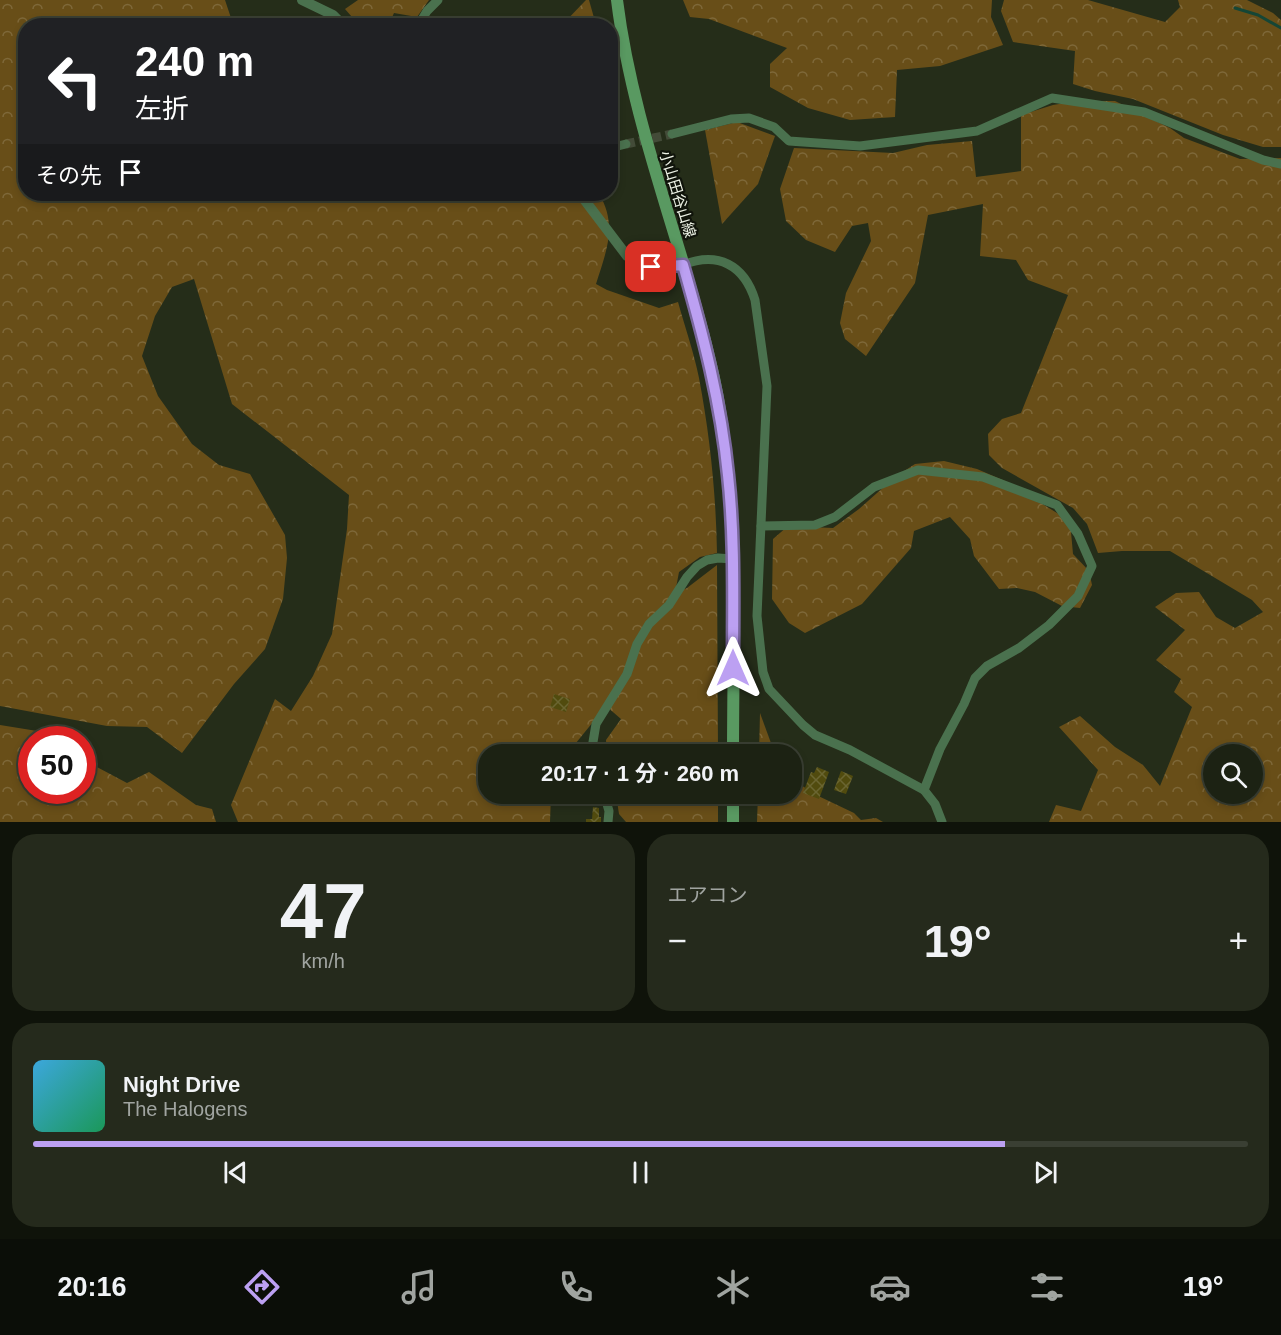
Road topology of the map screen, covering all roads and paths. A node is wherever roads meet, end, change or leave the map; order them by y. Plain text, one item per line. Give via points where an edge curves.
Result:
1 (302, 0) edge
2 (438, 0) edge
3 (617, 0) edge
4 (336, 18) edge
5 (423, 18) edge
6 (672, 134) tunnel mouth
7 (626, 144) tunnel mouth
8 (618, 146) edge
9 (1281, 164) edge
10 (585, 201) edge
11 (683, 265) junction
12 (761, 526) junction
13 (733, 559) junction
14 (593, 744) edge
15 (733, 744) edge
16 (924, 790) junction
17 (607, 804) edge
18 (733, 804) edge
19 (608, 822) edge
20 (733, 822) edge
21 (942, 822) edge

1 - 4 street
2 - 5 street
3 - 11 main road, 小山田谷山線 via 636,101
6 - 9 street via 749,118 774,127 789,141 860,146 977,131 1052,98 1144,112
7 - 8 street
10 - 11 street via 627,256 651,267
11 - 12 street via 697,259 726,263 744,278 755,300 767,386
11 - 13 main road, 小山田谷山線 via 707,350 721,421
12 - 16 street via 757,616 763,672 769,689 815,735
12 - 16 street via 815,525 835,517 874,487 918,470 983,477 1057,505 1078,534 1092,566 1078,596 1032,638 975,678
13 - 14 street via 707,560 697,566 669,605 649,624 627,674 596,724
13 - 15 main road, 小山田谷山線
16 - 21 street
17 - 19 street
18 - 20 main road

